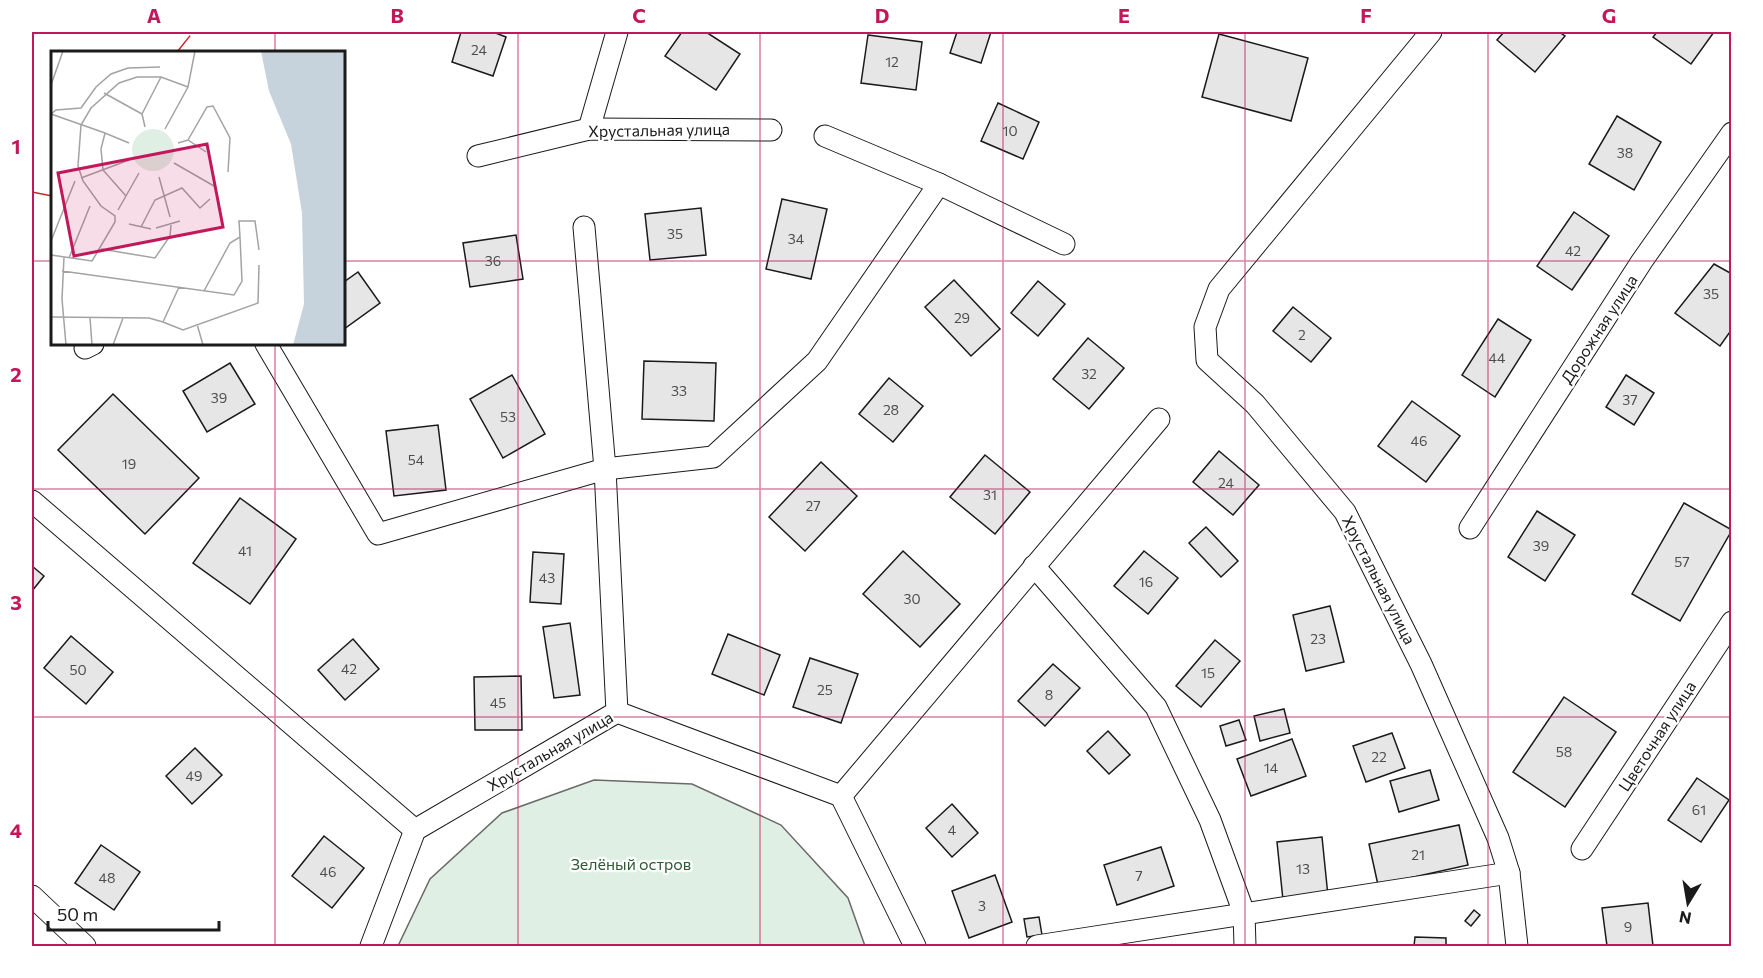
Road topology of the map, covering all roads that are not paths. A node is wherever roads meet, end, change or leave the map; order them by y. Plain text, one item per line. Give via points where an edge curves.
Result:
1 (617, 32) edge
2 (1431, 32) edge
3 (589, 129) junction
4 (771, 130) dead end
5 (1731, 132) edge
6 (825, 136) dead end
7 (478, 156) dead end
8 (939, 184) junction
9 (584, 227) dead end
10 (1064, 244) dead end
11 (267, 345) edge
12 (1159, 419) dead end
13 (605, 470) junction
14 (32, 501) edge
15 (1470, 528) dead end
16 (1034, 566) junction
17 (1731, 622) edge
18 (617, 711) junction
19 (842, 796) junction
20 (415, 830) junction
21 (1582, 849) dead end
22 (1509, 873) junction
23 (32, 896) edge
24 (1244, 913) junction
25 (84, 946) edge
26 (371, 946) edge
27 (915, 946) edge
28 (1037, 946) edge
29 (1245, 946) edge
30 (1517, 946) edge

1 - 3 street
2 - 22 street, Хрустальная улица via 1219,289 1205,327 1207,360 1255,404 1345,512 1421,664 1498,838
3 - 4 street, Хрустальная улица
3 - 7 street, Хрустальная улица
5 - 15 street, Дорожная улица via 1642,261
6 - 8 street
8 - 10 street
8 - 13 street via 817,362 713,457
9 - 13 street
11 - 13 street via 378,534
12 - 16 street
13 - 18 street
14 - 20 street
16 - 19 street
16 - 24 street via 1156,707 1210,820
17 - 21 street, Цветочная улица
18 - 19 street, Хрустальная улица
18 - 20 street, Хрустальная улица
19 - 27 street
20 - 26 street
22 - 24 street
22 - 30 street, Хрустальная улица
23 - 25 street
24 - 28 street
24 - 29 street

